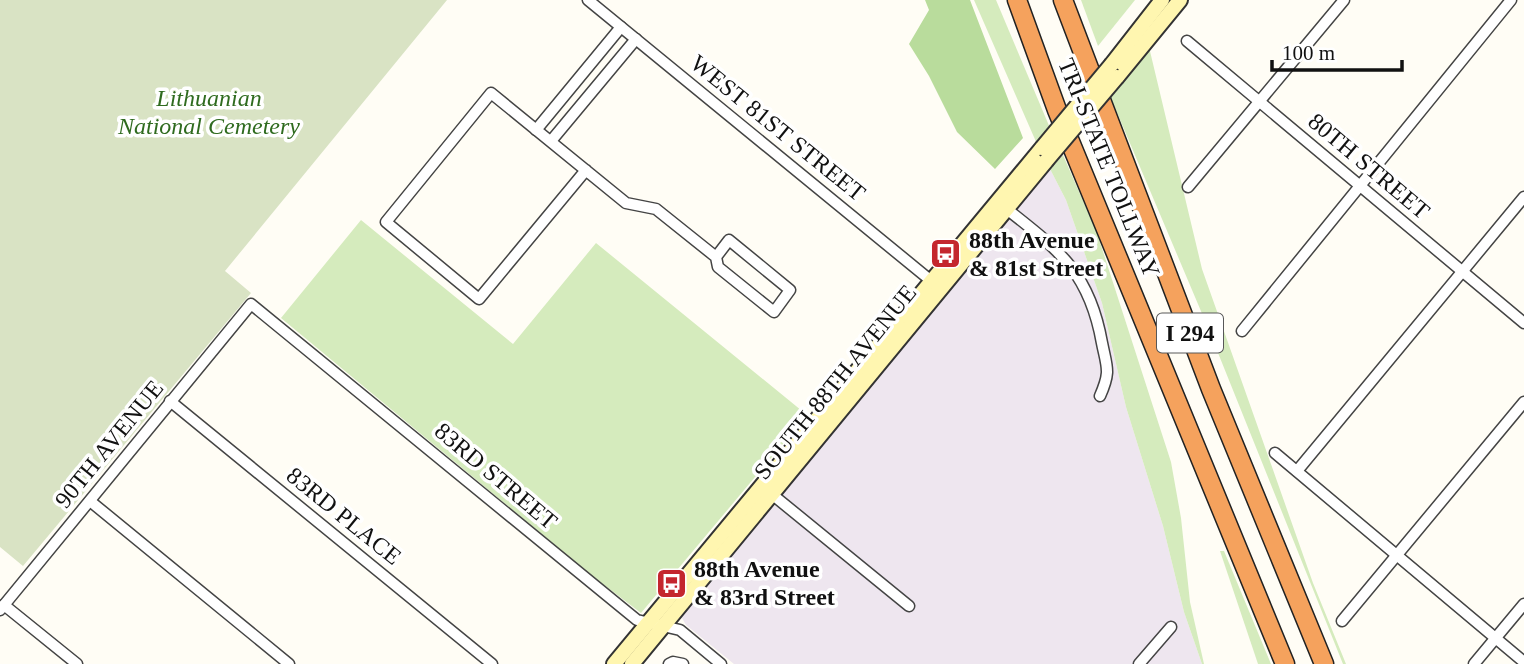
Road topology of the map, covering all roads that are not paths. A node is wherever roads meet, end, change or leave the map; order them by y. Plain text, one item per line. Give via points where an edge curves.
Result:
1 (589, 0) edge
2 (1017, 0) edge
3 (1063, 0) edge
4 (1162, 0) edge
5 (1180, 0) edge
6 (1344, 0) edge
7 (1511, 0) edge
8 (621, 27) junction
9 (636, 39) junction
10 (1187, 41) dead end
11 (1115, 70) junction
12 (1259, 102) junction
13 (536, 130) junction
14 (551, 141) junction
15 (586, 170) junction
16 (1359, 186) junction
17 (1188, 187) dead end
18 (1524, 197) edge
19 (1002, 205) junction
20 (716, 257) junction
21 (1463, 271) junction
22 (937, 285) junction
23 (251, 304) joint
24 (1524, 323) edge
25 (1242, 331) dead end
26 (1100, 396) dead end
27 (170, 401) junction
28 (1524, 402) edge
29 (1275, 453) dead end
30 (1297, 471) junction
31 (767, 490) junction
32 (90, 501) junction
33 (1397, 555) junction
34 (1524, 604) edge
35 (909, 606) dead end
36 (2, 608) edge
37 (1342, 621) dead end
38 (648, 623) junction
39 (664, 626) junction
40 (1171, 626) dead end
41 (1495, 638) junction
42 (1524, 662) edge
43 (77, 664) edge
44 (289, 664) edge
45 (492, 664) edge
46 (614, 664) edge
47 (632, 664) edge
48 (668, 664) edge
49 (683, 664) edge
50 (721, 664) edge
51 (1139, 664) edge
52 (1285, 664) edge
53 (1324, 664) edge
54 (1474, 664) edge

1 - 8 street, WEST 81ST STREET
2 - 52 highway, TRI-STATE TOLLWAY / I 294 via 1057,110
3 - 53 highway, TRI-STATE TOLLWAY / I 294 via 1211,388
4 - 11 street, SOUTH 88TH AVENUE
5 - 11 street, SOUTH 88TH AVENUE
6 - 12 street
7 - 16 street
8 - 9 street, WEST 81ST STREET
8 - 13 street
9 - 14 street
9 - 22 street, WEST 81ST STREET
10 - 12 street, 80TH STREET
11 - 19 street, SOUTH 88TH AVENUE, bridge
12 - 16 street, 80TH STREET
12 - 17 street
13 - 14 street
13 - 15 street via 491,93 386,222 479,299
14 - 15 street
15 - 20 street via 626,203 656,209
16 - 21 street, 80TH STREET
16 - 25 street
18 - 21 street
19 - 22 street, SOUTH 88TH AVENUE
19 - 26 street via 1075,270 1092,300 1108,376
20 - 20 street via 718,267 774,312 790,290 729,240
21 - 24 street, 80TH STREET
21 - 30 street
22 - 31 street, SOUTH 88TH AVENUE
23 - 27 street, 90TH AVENUE
23 - 38 street, 83RD STREET via 631,616
27 - 32 street, 90TH AVENUE
27 - 45 street, 83RD PLACE
28 - 33 street
29 - 30 street
30 - 33 street
31 - 35 street
31 - 38 street, SOUTH 88TH AVENUE
31 - 39 street, SOUTH 88TH AVENUE
32 - 36 street, 90TH AVENUE
32 - 44 street
33 - 37 street
33 - 41 street
34 - 41 street
36 - 43 street
38 - 39 street, 83RD STREET
38 - 46 street, SOUTH 88TH AVENUE
39 - 47 street, SOUTH 88TH AVENUE
39 - 50 street, 83RD STREET via 680,630
40 - 51 street
41 - 42 street
41 - 54 street
48 - 49 street

